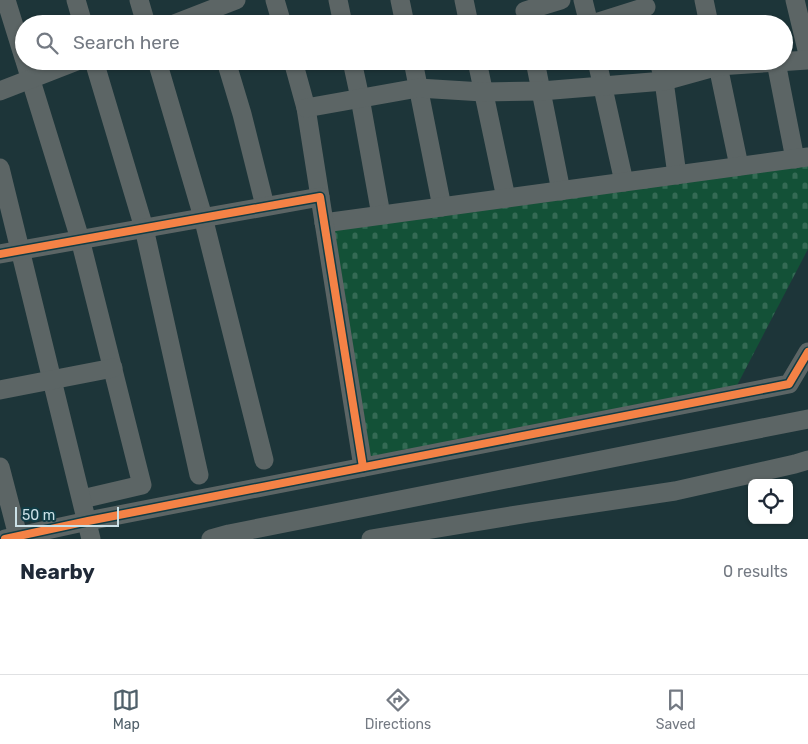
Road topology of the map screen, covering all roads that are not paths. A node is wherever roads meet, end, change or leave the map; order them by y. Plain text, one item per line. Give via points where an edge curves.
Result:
1 (6, 0) edge
2 (76, 0) edge
3 (140, 0) edge
4 (236, 0) edge
5 (275, 0) edge
6 (338, 0) edge
7 (400, 0) edge
8 (464, 0) edge
9 (560, 0) edge
10 (583, 0) edge
11 (704, 0) edge
12 (795, 0) edge
13 (646, 10) edge
14 (211, 11) edge
15 (525, 12) edge
16 (80, 15) edge
17 (144, 15) edge
18 (279, 15) edge
19 (341, 15) edge
20 (403, 15) edge
21 (467, 15) edge
22 (588, 15) edge
23 (626, 15) edge
24 (707, 15) edge
25 (15, 30) edge
26 (808, 54) edge
27 (808, 60) edge
28 (793, 61) edge
29 (27, 70) edge
30 (54, 70) edge
31 (97, 70) edge
32 (160, 70) edge
33 (229, 70) edge
34 (295, 70) edge
35 (354, 70) edge
36 (414, 70) edge
37 (478, 70) edge
38 (537, 70) edge
39 (599, 70) edge
40 (661, 70) edge
41 (698, 70) edge
42 (718, 70) edge
43 (778, 70) edge
44 (30, 79) junction
45 (664, 81) junction
46 (602, 86) junction
47 (418, 88) junction
48 (0, 91) edge
49 (541, 91) junction
50 (483, 92) junction
51 (360, 98) junction
52 (306, 108) junction
53 (801, 158) edge
54 (739, 166) junction
55 (0, 168) edge
56 (677, 175) junction
57 (624, 182) junction
58 (561, 190) junction
59 (320, 197) junction
60 (506, 198) junction
61 (265, 206) junction
62 (442, 207) junction
63 (381, 215) junction
64 (203, 217) junction
65 (324, 223) junction
66 (144, 228) junction
67 (80, 239) junction
68 (20, 250) junction
69 (0, 254) edge
70 (808, 352) edge
71 (113, 368) junction
72 (52, 379) junction
73 (0, 390) edge
74 (808, 419) edge
75 (264, 460) dead end
76 (808, 460) edge
77 (0, 467) edge
78 (363, 467) junction
79 (199, 476) dead end
80 (82, 499) junction
81 (89, 530) edge
82 (12, 538) edge
83 (211, 539) edge
84 (371, 539) edge

1 - 25 street
2 - 16 street
3 - 17 street
4 - 14 street
5 - 18 street
6 - 19 street
7 - 20 street
8 - 21 street
9 - 15 street
10 - 22 street
11 - 24 street
12 - 26 street
13 - 23 street
27 - 28 street
29 - 44 street
30 - 44 street
31 - 66 street
32 - 64 street
33 - 61 street
34 - 52 street
35 - 51 street
36 - 47 street
37 - 50 street
38 - 49 street
39 - 46 street
40 - 45 street
41 - 45 street
42 - 54 street
43 - 53 street
44 - 48 street
44 - 67 street
45 - 46 street
45 - 56 street
46 - 49 street
46 - 57 street
47 - 50 street
47 - 51 street
47 - 62 street
49 - 50 street
49 - 58 street
50 - 60 street
51 - 52 street
51 - 63 street
52 - 59 street
53 - 54 street
54 - 56 street
55 - 68 street
56 - 57 street
57 - 58 street
58 - 60 street
59 - 61 street
59 - 65 street
60 - 62 street
61 - 64 street
62 - 63 street
63 - 65 street
64 - 66 street
64 - 75 street
65 - 78 street
66 - 67 street
66 - 79 street
67 - 68 street
67 - 71 street
68 - 69 street
68 - 72 street
70 - 78 street via 789,384
71 - 72 street
71 - 80 street via 142,485
72 - 73 street
72 - 80 street
74 - 83 street
76 - 84 street via 675,492
77 - 82 street
78 - 81 street
80 - 81 street
81 - 82 street

